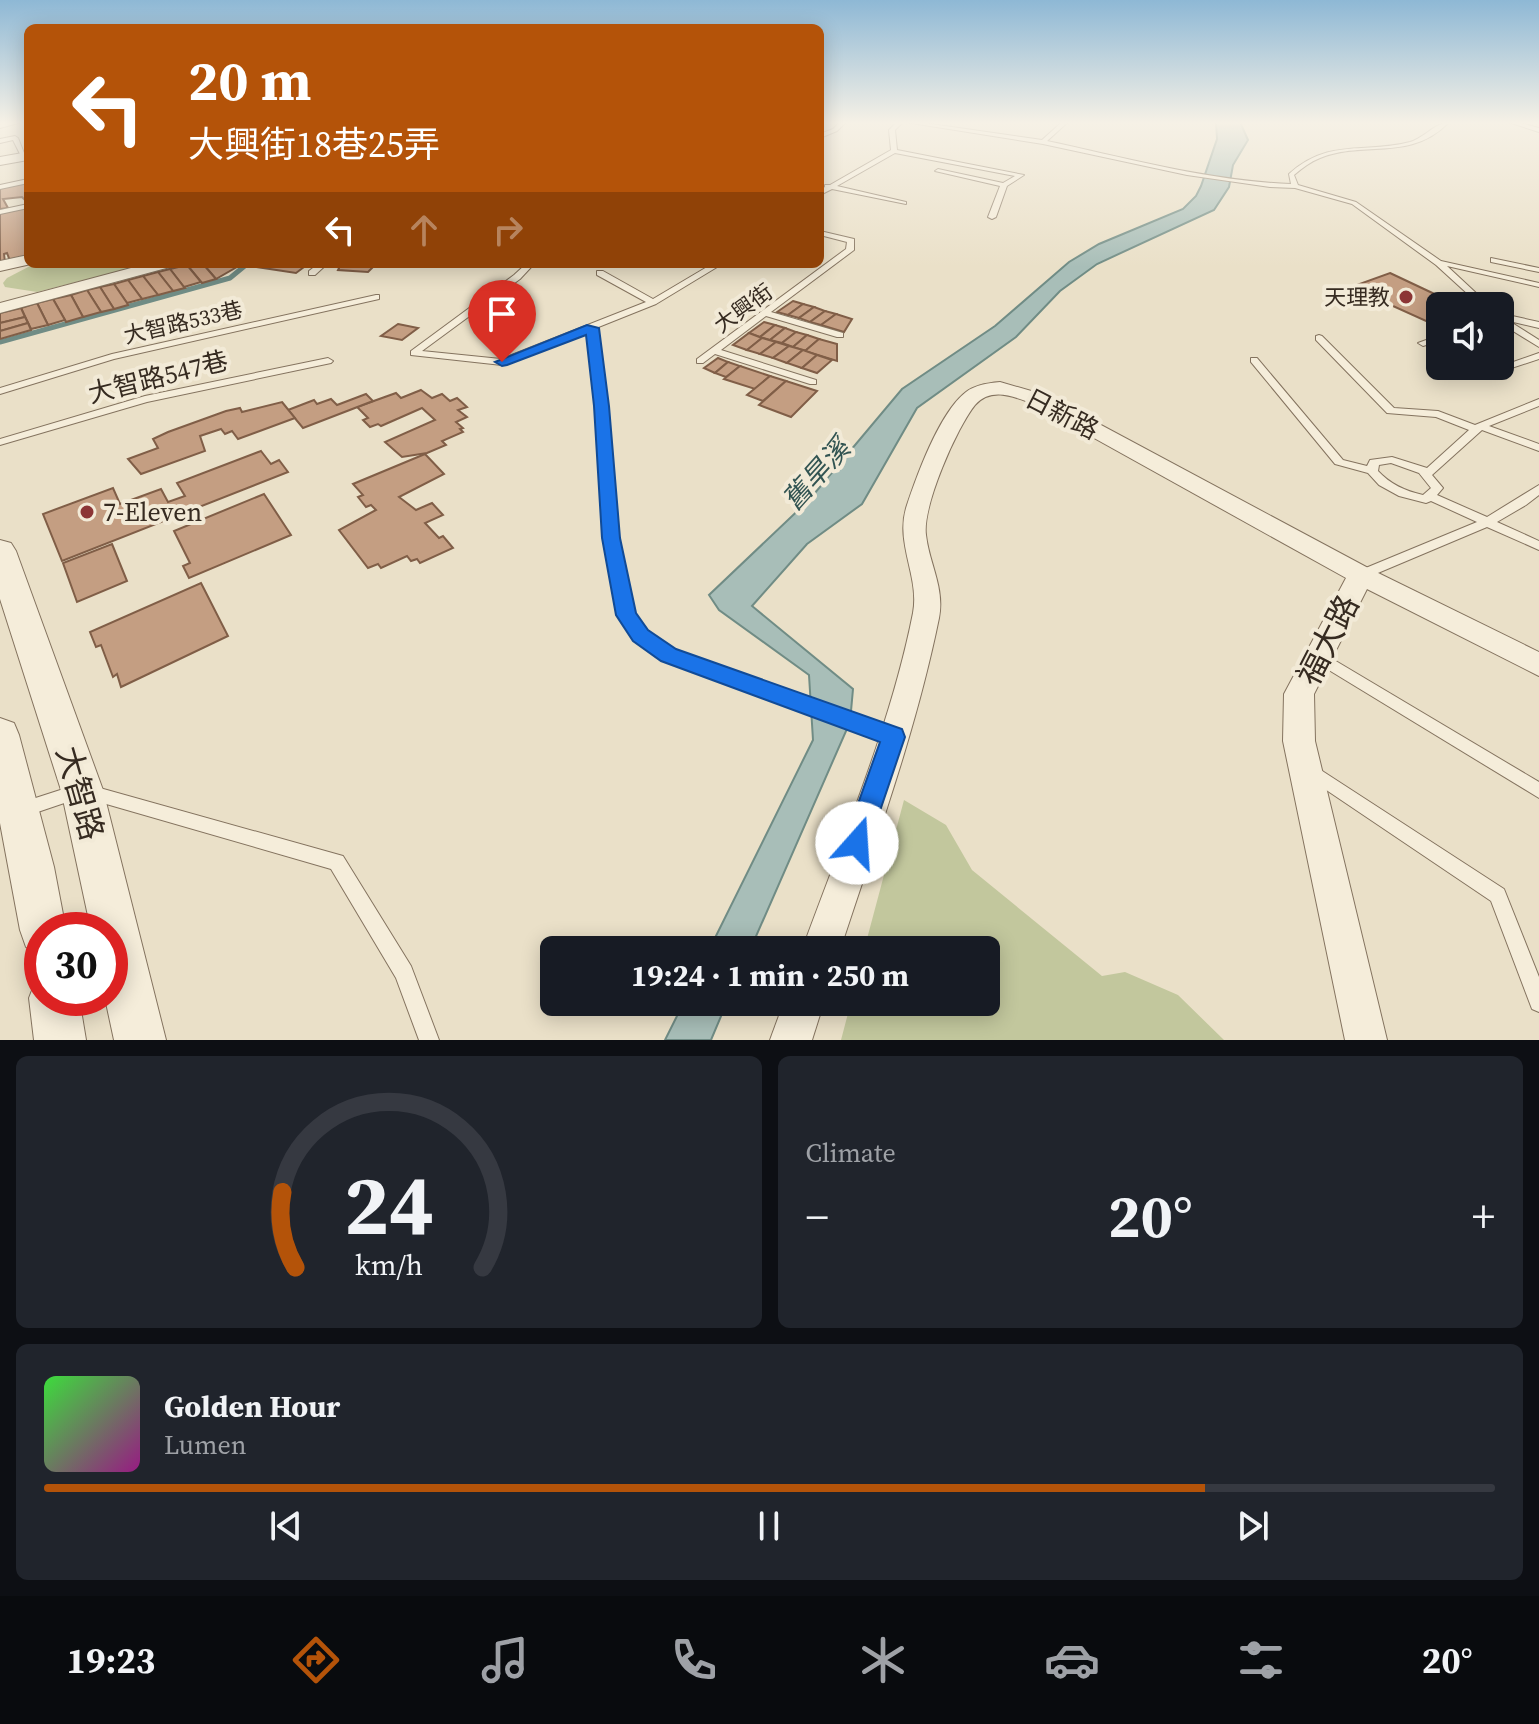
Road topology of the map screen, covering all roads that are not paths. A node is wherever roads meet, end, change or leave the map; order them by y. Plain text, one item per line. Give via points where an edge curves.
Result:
1 (859, 171) edge
2 (938, 171) dead end
3 (997, 171) edge
4 (1176, 171) edge
5 (1295, 171) edge
6 (24, 182) edge
7 (1004, 185) junction
8 (824, 186) edge
9 (1295, 186) junction
10 (0, 187) edge
11 (830, 187) junction
12 (824, 191) edge
13 (904, 203) dead end
14 (24, 207) edge
15 (0, 212) edge
16 (992, 217) dead end
17 (824, 234) edge
18 (1494, 260) dead end
19 (24, 261) edge
20 (1439, 263) junction
21 (0, 266) edge
22 (149, 268) edge
23 (318, 268) edge
24 (526, 268) edge
25 (711, 268) edge
26 (1539, 270) edge
27 (312, 273) dead end
28 (600, 273) dead end
29 (1539, 285) edge
30 (1471, 292) edge
31 (376, 297) dead end
32 (653, 302) junction
33 (0, 308) edge
34 (767, 314) junction
35 (1514, 321) edge
36 (1539, 325) edge
37 (1514, 327) edge
38 (592, 328) junction
39 (840, 335) dead end
40 (1319, 338) dead end
41 (1426, 342) edge
42 (1423, 343) dead end
43 (1539, 344) edge
44 (714, 351) junction
45 (1539, 356) edge
46 (1254, 360) dead end
47 (328, 361) dead end
48 (700, 361) dead end
49 (1514, 364) edge
50 (813, 382) dead end
51 (0, 391) edge
52 (1537, 403) edge
53 (1478, 427) junction
54 (0, 442) edge
55 (1539, 448) edge
56 (1372, 471) junction
57 (1427, 474) junction
58 (1539, 489) edge
59 (1430, 496) junction
60 (1534, 500) edge
61 (1485, 522) junction
62 (1539, 546) edge
63 (0, 551) edge
64 (1361, 575) junction
65 (1319, 657) junction
66 (1539, 665) edge
67 (0, 735) edge
68 (893, 737) junction
69 (1305, 767) junction
70 (82, 790) junction
71 (1539, 791) edge
72 (20, 810) junction
73 (40, 912) edge
74 (826, 936) edge
75 (1539, 1002) edge
76 (799, 1016) edge
77 (140, 1040) edge
78 (429, 1040) edge
79 (791, 1040) edge
80 (1366, 1040) edge

1 - 11 lane
2 - 7 lane
3 - 7 lane via 1021,175
4 - 9 lane
5 - 9 lane via 1291,175
6 - 10 lane
7 - 16 lane
8 - 11 lane
9 - 20 lane via 1354,203
11 - 12 lane
11 - 13 lane
14 - 15 lane
17 - 34 lane, 大興街 via 851,241 850,250
18 - 26 lane
19 - 21 street
20 - 29 lane
20 - 30 lane
22 - 33 street
23 - 27 lane
24 - 38 lane via 414,353 502,362
25 - 32 lane
28 - 32 lane
31 - 51 lane, 大智路533巷 via 112,357
32 - 38 lane
34 - 39 lane
34 - 44 lane, 大興街
35 - 36 lane
37 - 43 lane
38 - 68 lane via 611,538 626,615 641,636 669,655
40 - 53 lane via 1391,411 1438,414
41 - 42 lane
44 - 48 lane, 大興街
44 - 50 lane
45 - 49 lane
46 - 56 lane via 1339,462
47 - 54 lane, 大智路547巷 via 145,399
52 - 53 lane
53 - 55 lane
53 - 57 lane
56 - 57 lane via 1374,462 1392,460
56 - 59 lane via 1379,481 1410,496
57 - 59 lane via 1437,488
58 - 60 lane, 福大路
59 - 61 lane
60 - 61 lane, 福大路
61 - 62 lane
61 - 64 lane, 福大路
63 - 70 street, 大智路
64 - 65 street, 福大路
64 - 66 street, 日新路
64 - 68 street, 日新路 via 1038,399 1014,389 978,392 957,416 939,452 912,528 928,610
65 - 69 street, 福大路 via 1299,694
65 - 71 lane
67 - 72 street
68 - 74 street, 日新路
69 - 75 lane via 1498,895
69 - 80 street, 福大路
70 - 72 lane
70 - 77 street, 大智路
70 - 78 lane via 337,862 404,973
72 - 73 street
76 - 79 street

